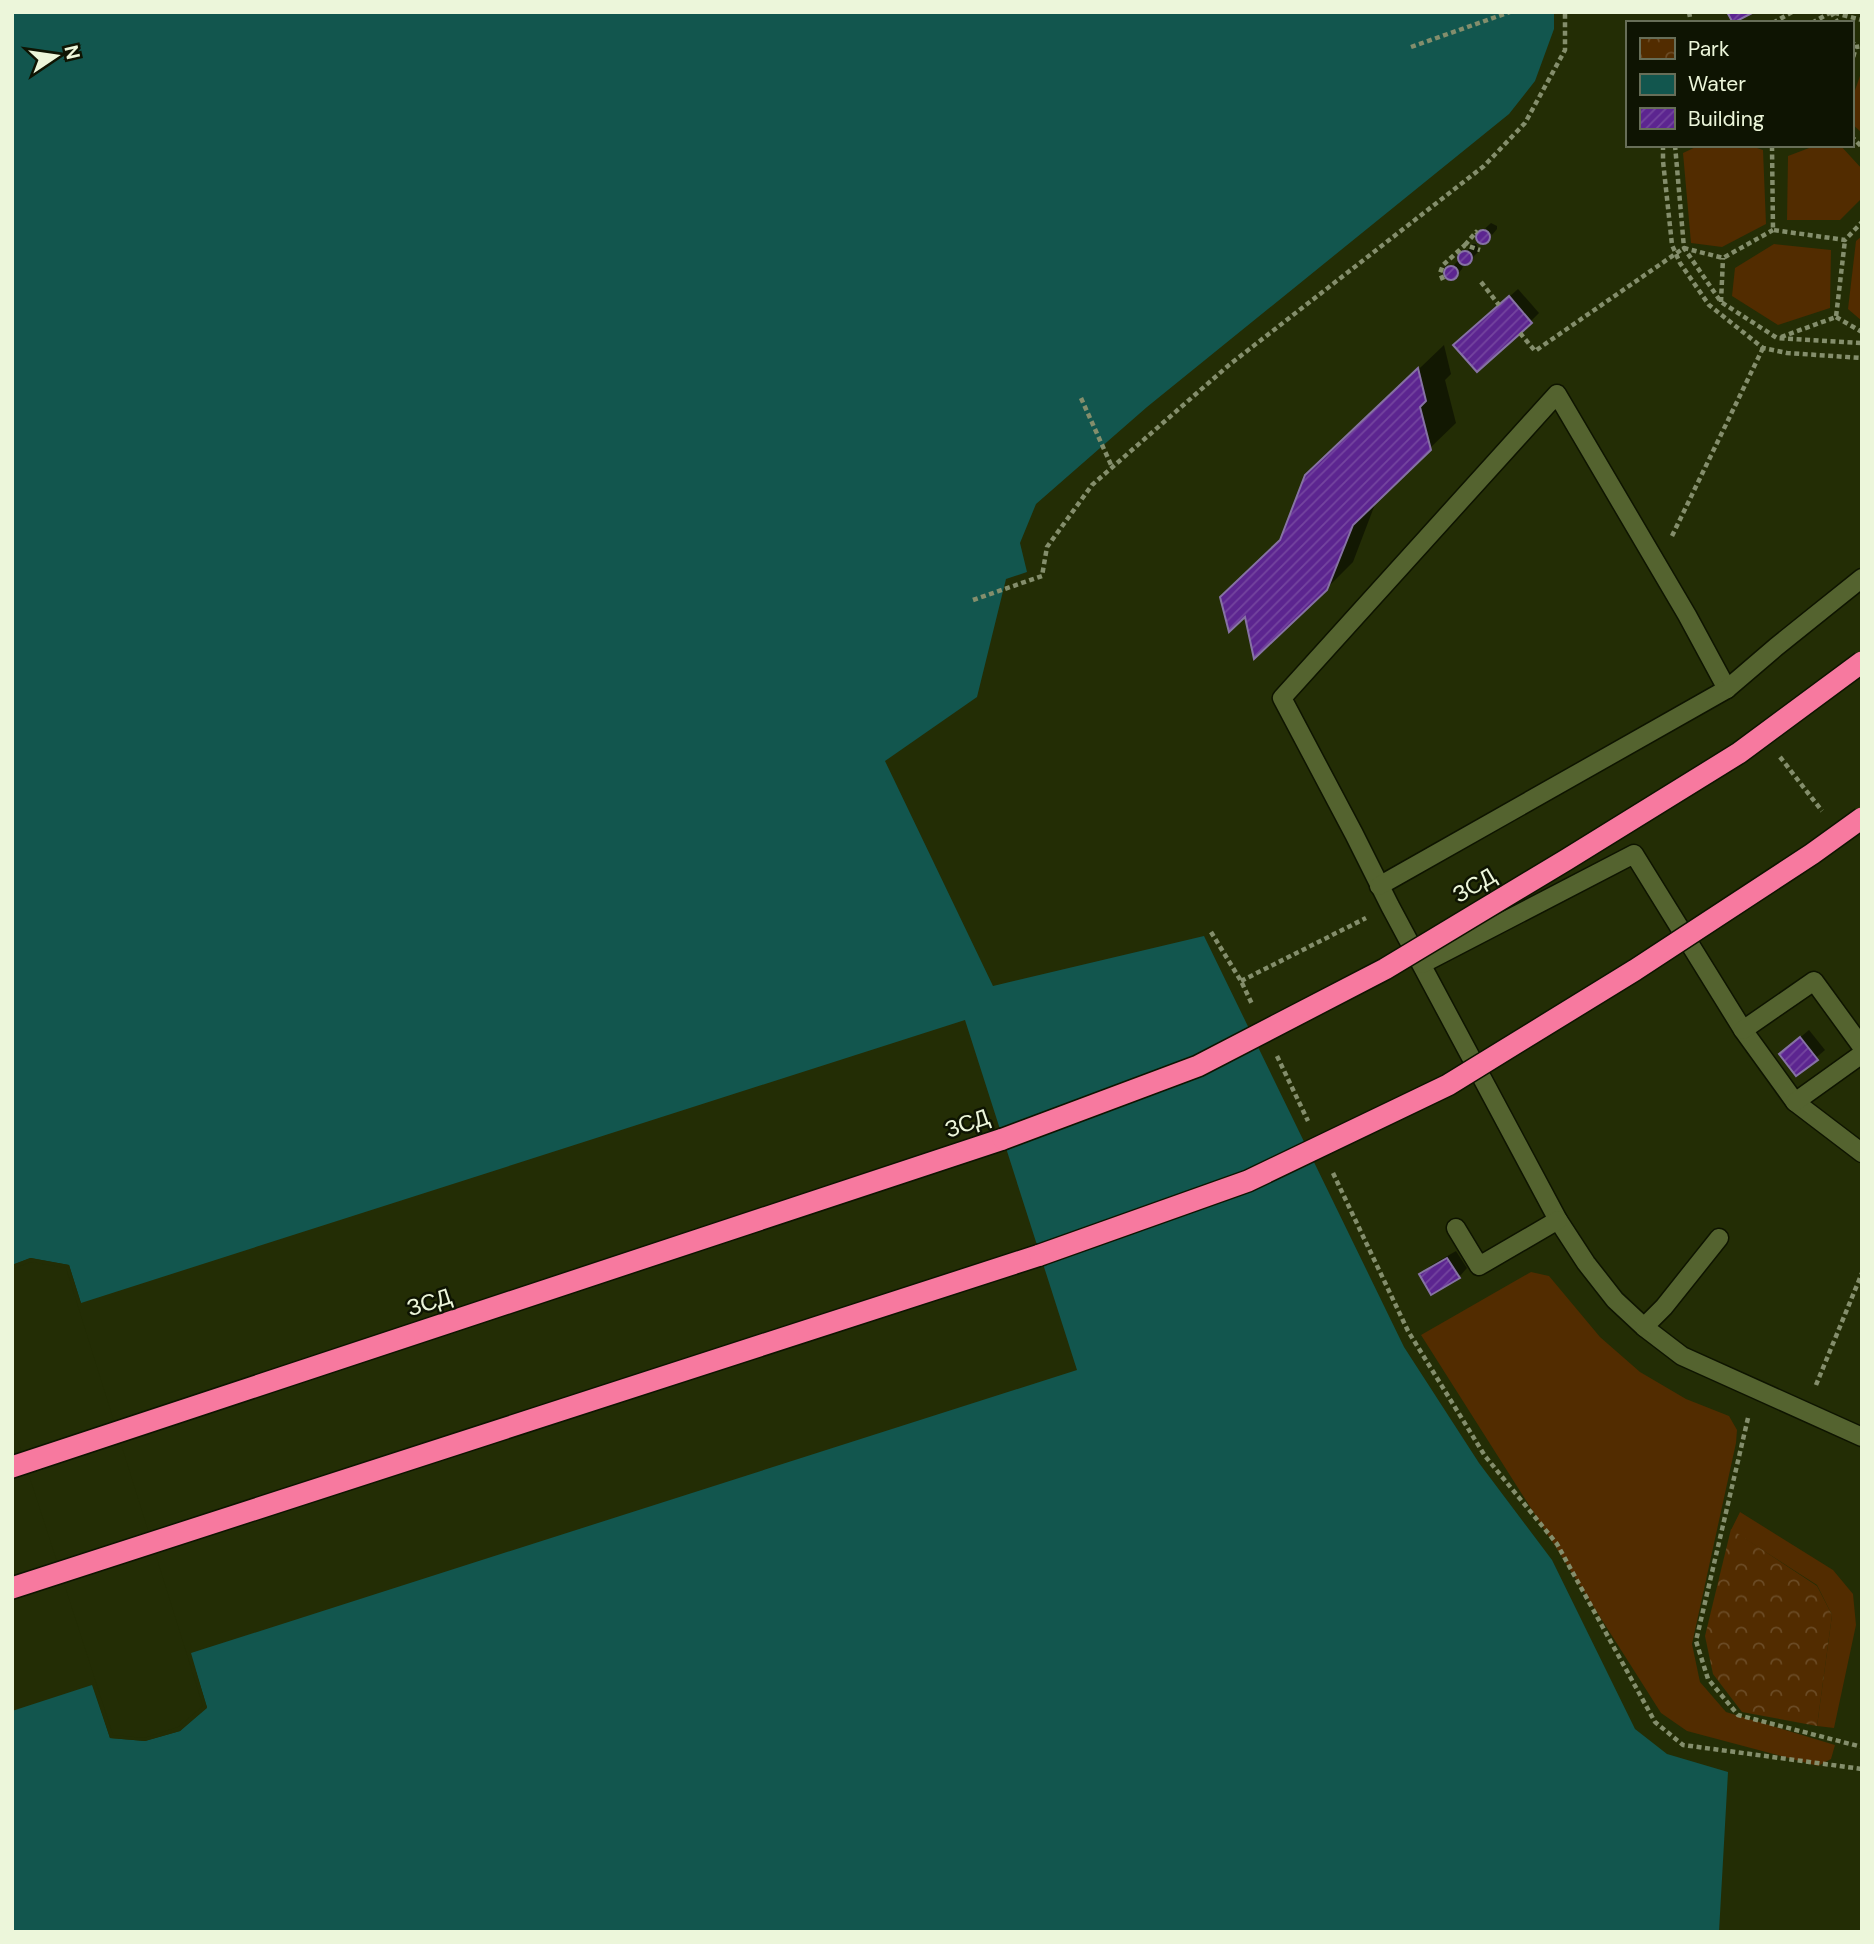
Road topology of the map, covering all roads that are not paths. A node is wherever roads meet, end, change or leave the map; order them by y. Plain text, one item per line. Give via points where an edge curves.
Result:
1 (1862, 578) edge
2 (1862, 662) edge
3 (1727, 689) junction
4 (1862, 818) edge
5 (1379, 886) junction
6 (1422, 964) junction
7 (1743, 1030) junction
8 (1862, 1047) edge
9 (1862, 1054) edge
10 (1795, 1102) junction
11 (1862, 1153) edge
12 (1558, 1220) junction
13 (1456, 1228) dead end
14 (1720, 1238) dead end
15 (1643, 1327) junction
16 (1862, 1437) edge
17 (12, 1467) edge
18 (12, 1588) edge

1 - 3 lane
2 - 17 highway, ЗСД, bridge via 1739,753 1566,860 1385,969 1198,1066 997,1142
3 - 5 lane
3 - 5 lane via 1557,394 1282,698
4 - 18 highway, bridge via 1646,963 1448,1085 1248,1181 1040,1255
5 - 6 lane
6 - 7 lane via 1634,854
6 - 12 lane
7 - 8 lane via 1814,981
7 - 10 lane
9 - 10 lane
10 - 11 lane
12 - 13 lane via 1479,1266
12 - 15 lane via 1615,1300
14 - 15 lane
15 - 16 lane via 1682,1356

